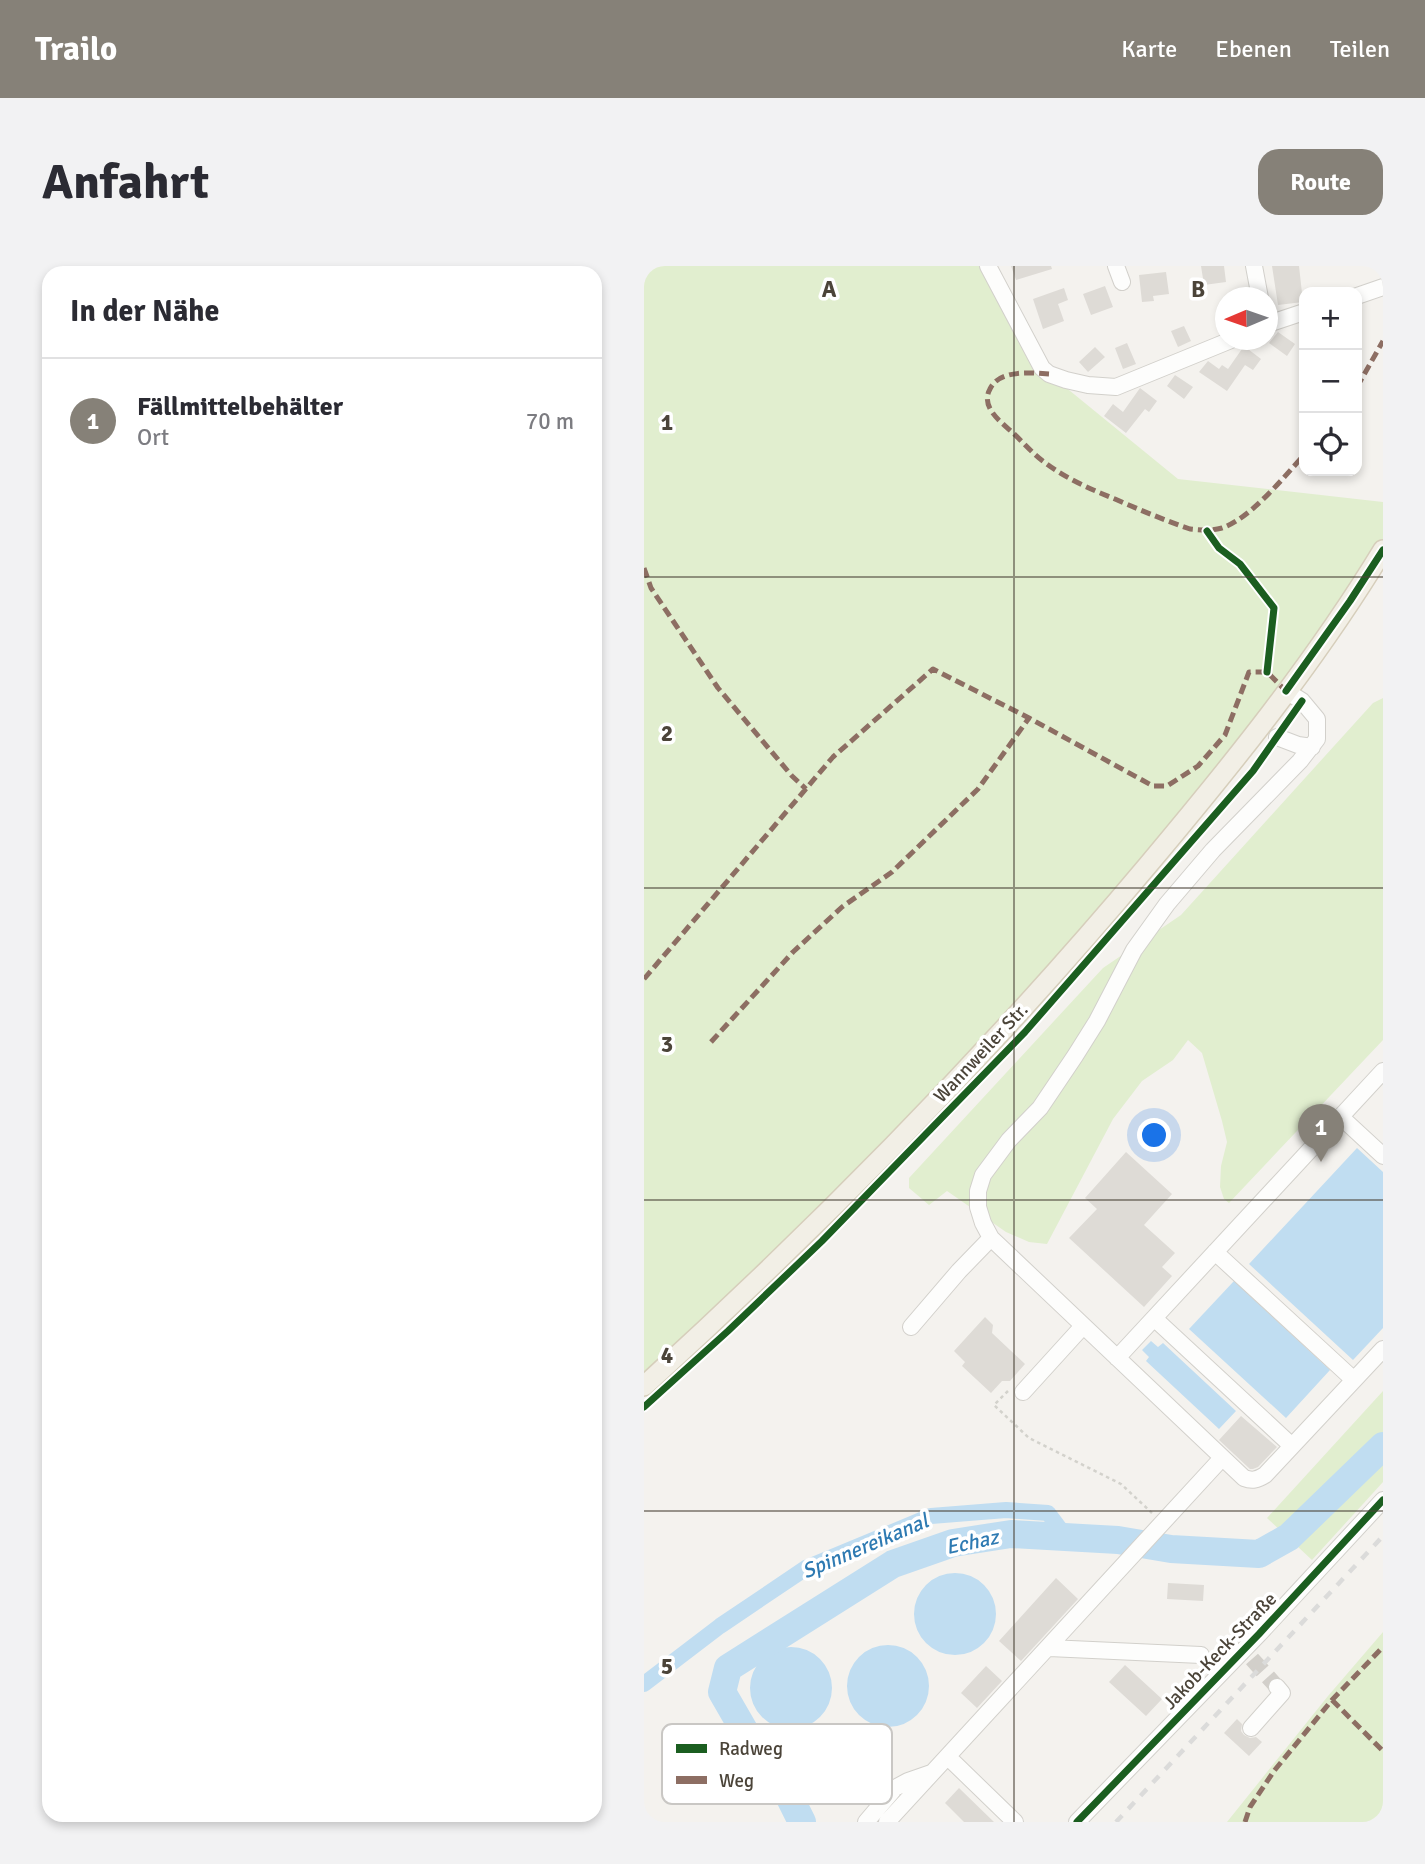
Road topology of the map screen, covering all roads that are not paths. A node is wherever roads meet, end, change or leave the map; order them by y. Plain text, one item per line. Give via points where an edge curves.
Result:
1 (988, 266) edge
2 (1116, 266) edge
3 (1254, 266) edge
4 (1122, 282) dead end
5 (1258, 287) edge
6 (1383, 287) edge
7 (1362, 294) edge
8 (1299, 314) edge
9 (1278, 321) edge
10 (1215, 347) edge
11 (1383, 550) edge
12 (1286, 691) junction
13 (1278, 737) dead end
14 (1312, 747) junction
15 (1383, 1072) edge
16 (1342, 1118) junction
17 (1383, 1156) edge
18 (991, 1238) junction
19 (1215, 1252) junction
20 (1155, 1319) junction
21 (1083, 1326) junction
22 (911, 1327) dead end
23 (1383, 1349) edge
24 (1117, 1358) junction
25 (1354, 1380) junction
26 (644, 1386) edge
27 (1023, 1392) road end
28 (1292, 1446) junction
29 (1222, 1458) junction
30 (1383, 1500) edge
31 (1259, 1634) junction
32 (1049, 1648) junction
33 (1201, 1655) dead end
34 (1252, 1659) dead end
35 (1277, 1687) dead end
36 (1251, 1728) dead end
37 (948, 1757) junction
38 (934, 1772) junction
39 (892, 1792) edge
40 (881, 1804) edge
41 (866, 1822) edge
42 (887, 1822) edge
43 (1015, 1822) edge
44 (1077, 1822) edge

1 - 10 street via 1049,374 1088,386 1116,387
2 - 4 street
3 - 5 street
6 - 7 street
8 - 9 street
11 - 12 main road, Wannweiler Str.
12 - 14 street via 1317,719 1317,739
12 - 26 main road, Wannweiler Str. via 1162,849 1011,1022 843,1198
13 - 14 street
14 - 18 street via 1167,904 1134,950 1076,1056 1040,1108 983,1175 978,1207
15 - 16 street
16 - 17 street
16 - 19 street
18 - 21 street
18 - 22 street
19 - 20 street
19 - 25 street
20 - 24 street
20 - 28 street
21 - 24 street
21 - 27 street
23 - 25 street
24 - 29 street
25 - 28 street
28 - 29 street via 1258,1479 1244,1478
29 - 32 street
30 - 31 street, Jakob-Keck-Straße
31 - 34 street via 1248,1654
31 - 44 street, Jakob-Keck-Straße
32 - 33 street
32 - 37 street
35 - 36 street via 1282,1693
37 - 38 street
37 - 43 street
38 - 39 street
38 - 42 street
40 - 41 street

